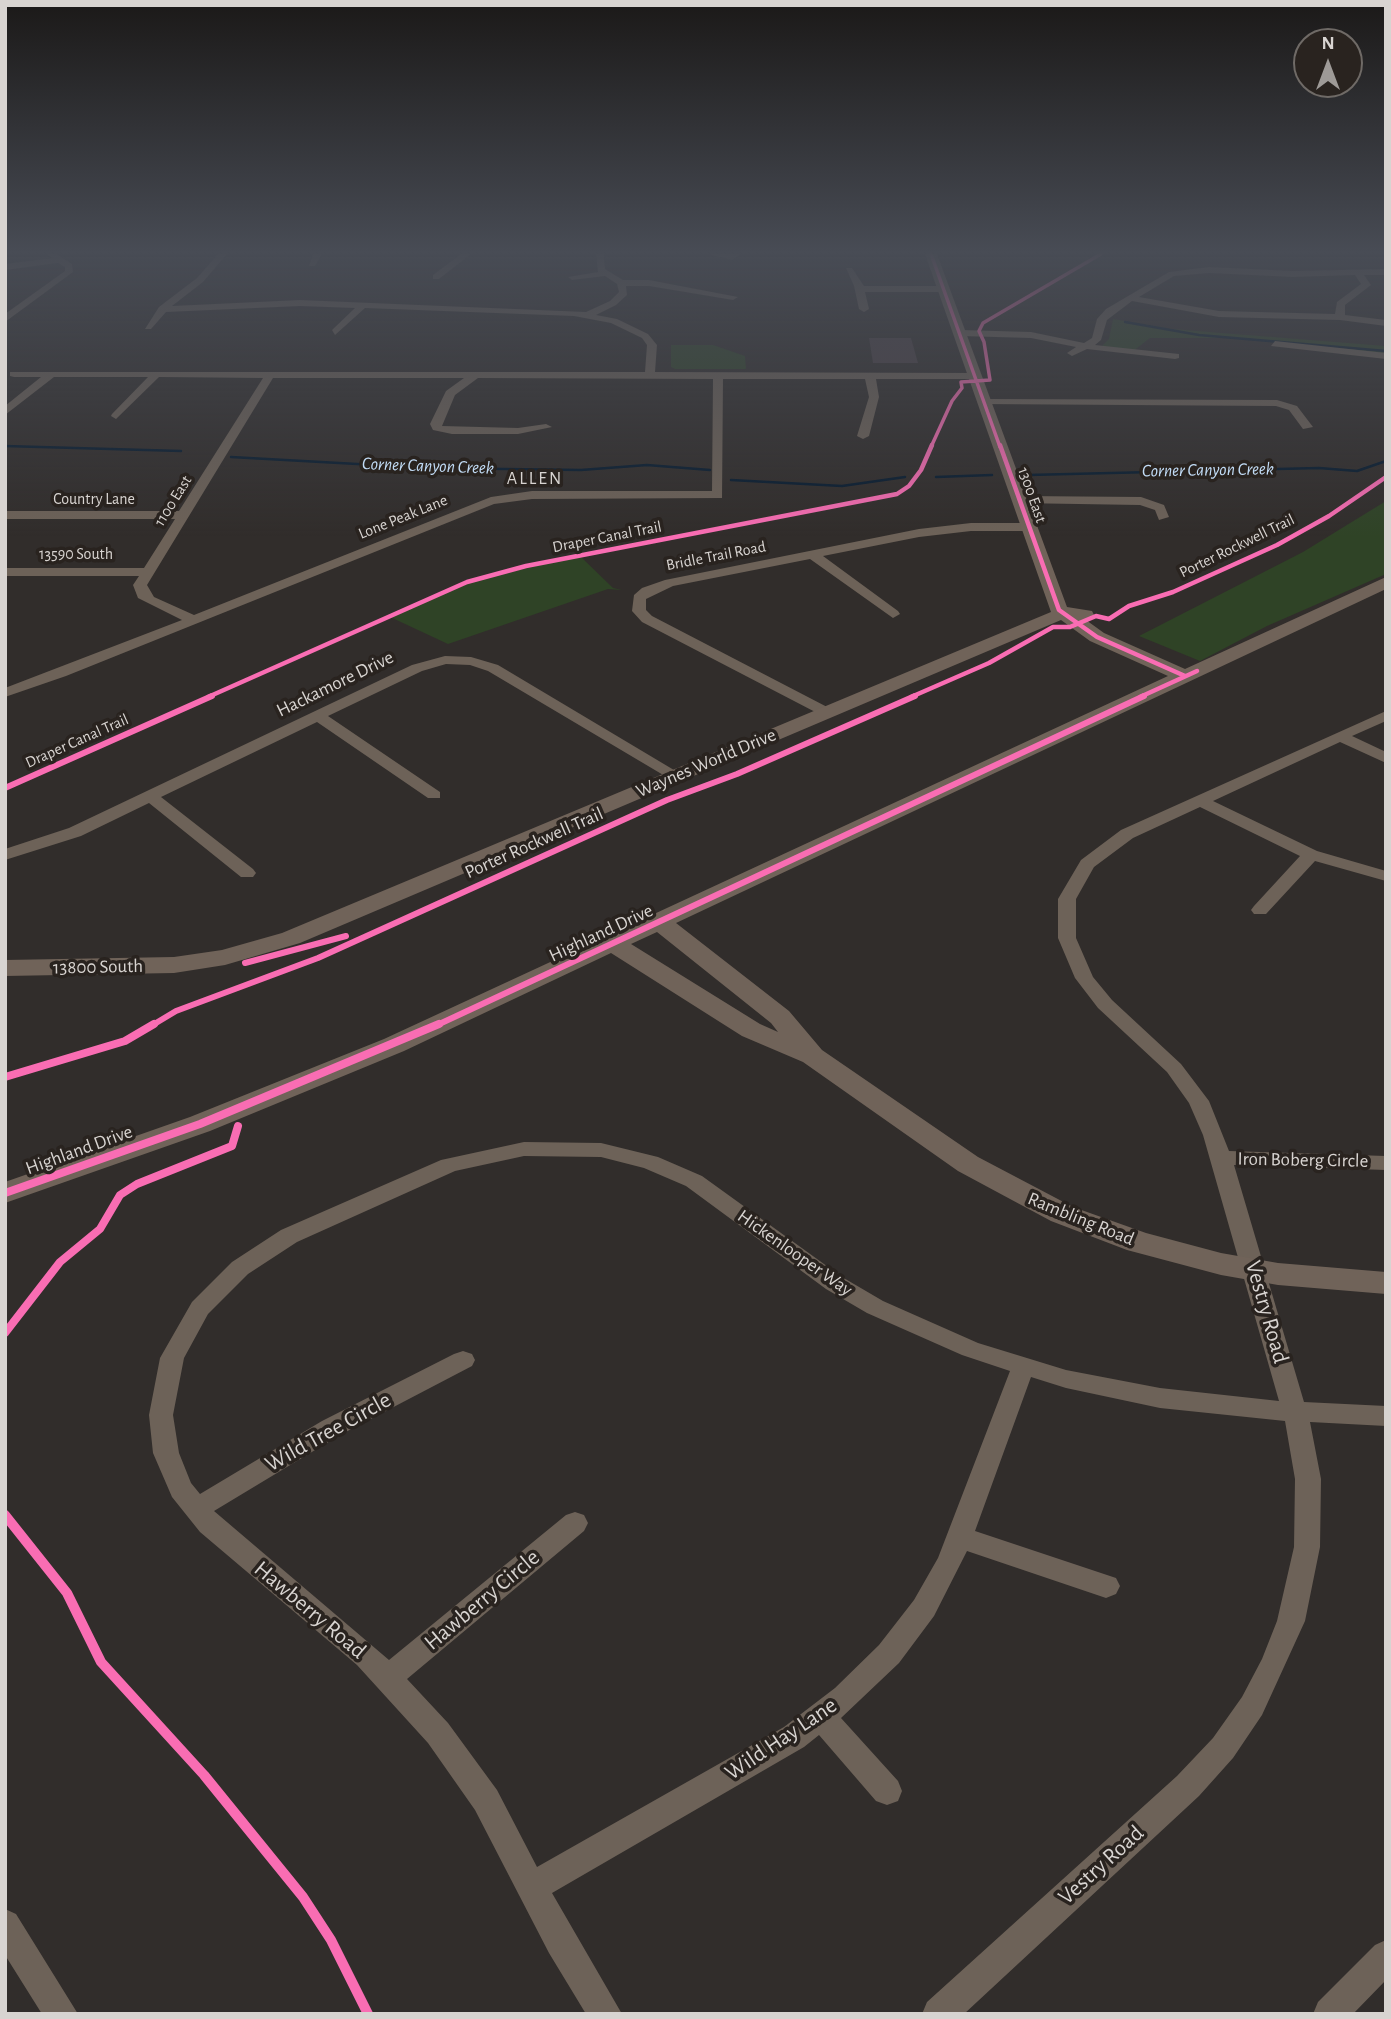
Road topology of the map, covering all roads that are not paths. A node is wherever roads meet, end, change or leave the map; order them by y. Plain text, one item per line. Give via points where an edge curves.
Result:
1 (652, 348) edge
2 (965, 348) edge
3 (1082, 348) edge
4 (1099, 348) edge
5 (1314, 348) edge
6 (1072, 353) dead end
7 (1175, 356) dead end
8 (1386, 356) edge
9 (14, 374) dead end
10 (50, 375) junction
11 (718, 375) junction
12 (155, 376) junction
13 (269, 376) junction
14 (474, 376) junction
15 (650, 376) junction
16 (870, 376) junction
17 (972, 376) junction
18 (983, 402) junction
19 (5, 412) edge
20 (116, 416) dead end
21 (546, 427) dead end
22 (1307, 427) dead end
23 (863, 436) dead end
24 (1021, 500) junction
25 (5, 515) edge
26 (183, 515) junction
27 (1163, 517) dead end
28 (1028, 527) junction
29 (813, 554) junction
30 (1041, 564) junction
31 (5, 572) edge
32 (147, 572) junction
33 (1386, 582) edge
34 (892, 614) dead end
35 (1062, 614) junction
36 (1085, 615) junction
37 (194, 620) junction
38 (1124, 649) junction
39 (1196, 674) junction
40 (5, 693) edge
41 (826, 712) junction
42 (1104, 714) junction
43 (1386, 715) edge
44 (318, 716) junction
45 (1339, 736) junction
46 (1386, 758) edge
47 (676, 776) junction
48 (434, 795) dead end
49 (150, 796) junction
50 (1201, 801) junction
51 (5, 855) edge
52 (1311, 855) junction
53 (247, 873) dead end
54 (1386, 876) edge
55 (1260, 910) dead end
56 (660, 922) junction
57 (614, 944) junction
58 (191, 962) joint
59 (5, 968) edge
60 (813, 1056) junction
61 (1221, 1158) junction
62 (1386, 1163) edge
63 (5, 1193) edge
64 (306, 1228) joint
65 (1255, 1270) junction
66 (1386, 1283) edge
67 (463, 1360) dead end
68 (1023, 1367) junction
69 (1295, 1411) junction
70 (1386, 1416) edge
71 (196, 1509) junction
72 (575, 1524) dead end
73 (960, 1536) junction
74 (1106, 1586) dead end
75 (389, 1677) junction
76 (821, 1717) junction
77 (887, 1791) dead end
78 (532, 1887) junction
79 (5, 1926) edge
80 (1386, 1956) edge
81 (61, 2014) edge
82 (605, 2014) edge
83 (939, 2014) edge
84 (1330, 2014) edge

1 - 15 street
2 - 17 main road, 1300 East
3 - 6 street
4 - 7 street
5 - 8 street
9 - 10 street
10 - 12 street
10 - 19 street
11 - 15 street
11 - 16 street
11 - 37 street, Lone Peak Lane via 718,495 500,498
12 - 13 street
12 - 20 street
13 - 14 street
13 - 26 street, 1100 East
14 - 15 street
14 - 21 street via 450,393 437,428 452,432
16 - 17 street
16 - 23 street via 874,397
17 - 18 main road, 1300 East
18 - 22 street via 1282,403 1293,408
18 - 24 main road, 1300 East
24 - 27 street via 1141,501 1160,508
24 - 28 main road, 1300 East
25 - 26 street, Country Lane
26 - 32 street, 1100 East
28 - 29 street, Bridle Trail Road via 932,531
28 - 30 main road, 1300 East
29 - 34 street
29 - 41 street, Bridle Trail Road via 662,585 642,594 637,607 647,619
30 - 35 main road, 1300 East
30 - 36 main road, 1300 East
31 - 32 street, 13590 South
32 - 37 street via 139,584 142,595
33 - 39 main road, Highland Drive via 1274,634 1248,654
35 - 36 main road
35 - 38 main road
35 - 41 main road, Waynes World Drive
36 - 39 main road, 1300 East
37 - 40 street, Lone Peak Lane
38 - 39 main road
38 - 42 main road via 1158,669 1161,678
39 - 42 main road, Highland Drive via 1144,704
41 - 47 main road, Waynes World Drive
42 - 56 main road, Highland Drive
43 - 45 street, Vestry Road
44 - 47 street, Hackamore Drive via 423,666 446,660 471,661 493,668
44 - 48 street
44 - 49 street, Hackamore Drive
45 - 46 street
45 - 50 street, Vestry Road
47 - 58 main road, Waynes World Drive via 307,932
49 - 51 street, Hackamore Drive via 68,835
49 - 53 street
50 - 52 street
50 - 61 street, Vestry Road via 1127,834 1099,853 1072,887 1065,925 1070,951 1084,978 1104,1004 1187,1084 1207,1118
52 - 54 street
52 - 55 street
56 - 57 main road, Highland Drive
56 - 60 main road, Rambling Road via 780,1017
57 - 60 main road, Rambling Road via 751,1030
57 - 63 main road, Highland Drive via 302,1084
58 - 59 main road, 13800 South via 139,968
60 - 65 street, Rambling Road via 968,1164 1029,1199 1179,1255
61 - 62 street, Iron Boberg Circle
61 - 65 street, Vestry Road
64 - 68 street, Hickenlooper Way via 473,1157 550,1147 601,1150 650,1162 694,1181 796,1258 865,1301 933,1334
64 - 71 street, Hawberry Road via 255,1256 225,1281 189,1324 172,1358 162,1396 162,1434 172,1471
65 - 66 street, Rambling Road
65 - 69 street, Vestry Road
67 - 71 street, Wild Tree Circle via 331,1428
68 - 69 street, Hickenlooper Way via 1160,1398
68 - 73 street, Wild Hay Lane
69 - 70 street, Hickenlooper Way
69 - 83 street, Vestry Road via 1308,1479 1306,1559 1291,1621 1252,1706 1223,1748 1188,1786
71 - 75 street, Hawberry Road
72 - 75 street, Hawberry Circle
73 - 74 street
73 - 76 street, Wild Hay Lane via 938,1585 908,1631 868,1676
75 - 78 street, Hawberry Road via 462,1764
76 - 77 street
76 - 78 street, Wild Hay Lane via 767,1754
78 - 82 street, Hawberry Road
79 - 81 street
80 - 84 street

